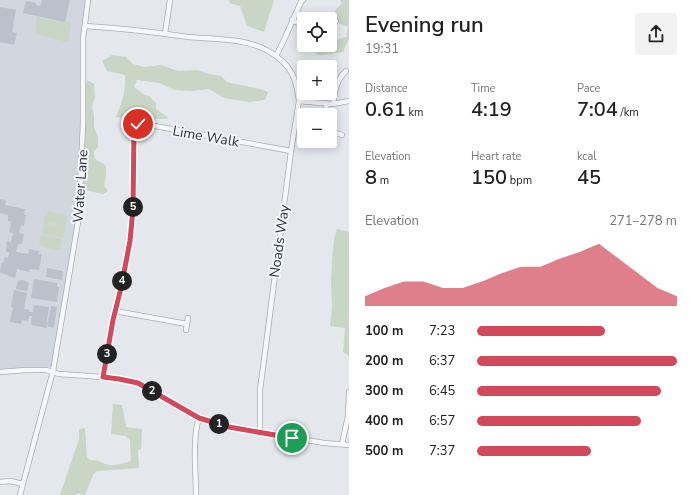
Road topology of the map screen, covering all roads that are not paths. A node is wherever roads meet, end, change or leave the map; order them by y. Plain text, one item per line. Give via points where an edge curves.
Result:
1 (88, 0) edge
2 (170, 0) edge
3 (303, 0) edge
4 (292, 20) junction
5 (297, 22) edge
6 (85, 26) junction
7 (166, 34) junction
8 (276, 56) junction
9 (346, 71) dead end
10 (349, 100) edge
11 (299, 101) junction
12 (326, 103) junction
13 (333, 104) junction
14 (326, 108) edge
15 (337, 134) edge
16 (342, 135) dead end
17 (291, 151) junction
18 (115, 311) junction
19 (186, 330) dead end
20 (53, 371) junction
21 (0, 372) edge
22 (103, 377) junction
23 (349, 392) edge
24 (199, 418) junction
25 (260, 432) junction
26 (342, 444) junction
27 (349, 445) edge
28 (0, 482) edge
29 (23, 484) junction
30 (20, 495) edge
31 (196, 495) edge

1 - 6 street, Water Lane
2 - 7 street
3 - 4 street
4 - 5 street
4 - 8 street
6 - 7 street
6 - 20 street, Water Lane via 80,216
7 - 8 street via 243,42 263,48
8 - 11 street via 293,74
9 - 13 street via 336,84
10 - 13 street
11 - 12 street
11 - 17 street, Noads Way
12 - 13 street
12 - 14 street
15 - 16 street
17 - 18 street, Lime Walk via 144,124 136,125 130,241
17 - 25 street, Noads Way via 260,390
18 - 19 street via 187,321
18 - 22 street, Lime Walk
20 - 21 street
20 - 22 street via 59,374
20 - 29 street, Water Lane
22 - 24 street via 138,383
23 - 26 street via 348,416
24 - 25 street via 229,427
24 - 31 street via 195,457
25 - 26 street
26 - 27 street
28 - 29 street
29 - 30 street, Water Lane

